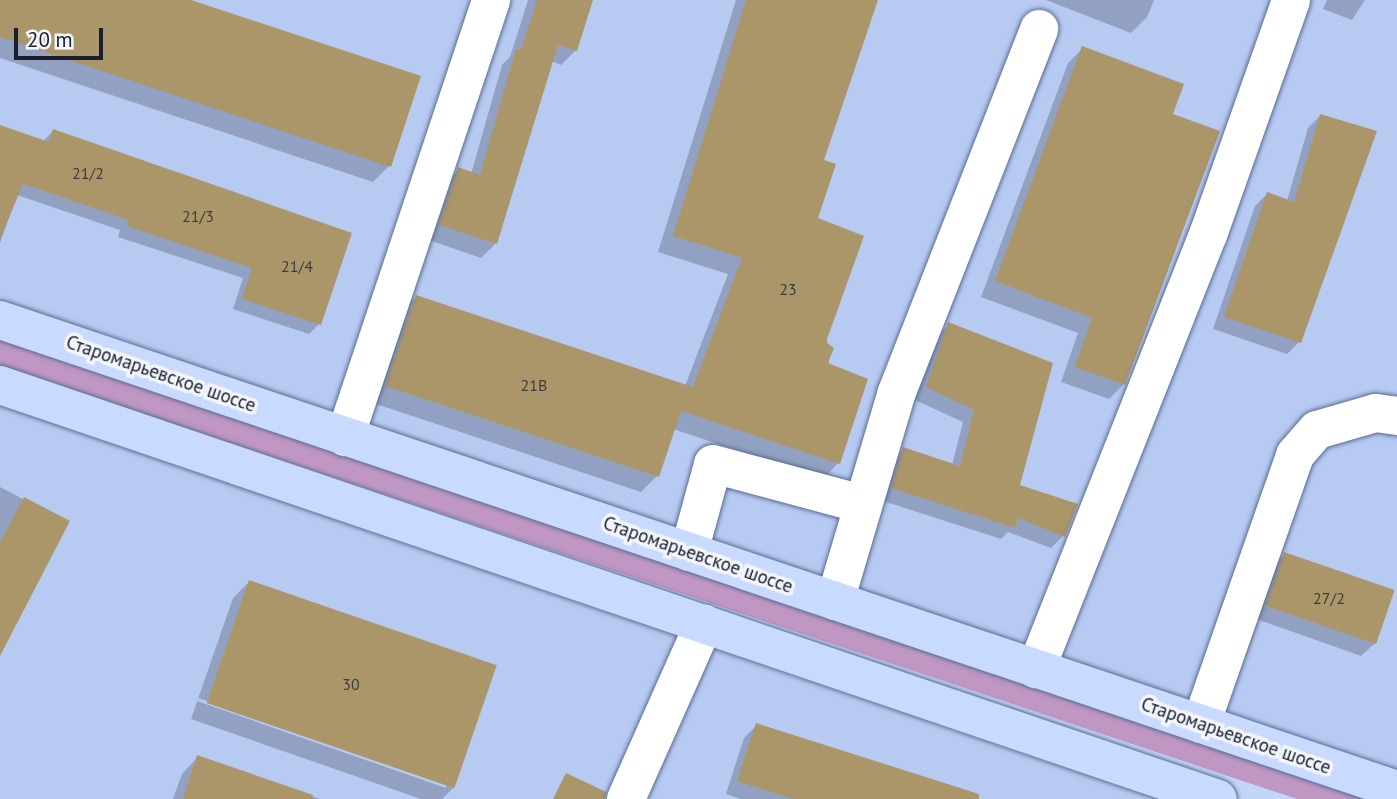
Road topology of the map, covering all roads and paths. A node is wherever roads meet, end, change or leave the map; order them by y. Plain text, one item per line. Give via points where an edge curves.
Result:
1 (491, 0) edge
2 (1291, 0) edge
3 (1039, 29) dead end
4 (0, 320) edge
5 (0, 384) edge
6 (1397, 416) edge
7 (345, 437) junction
8 (862, 504) junction
9 (690, 552) junction
10 (835, 601) junction
11 (704, 624) junction
12 (1036, 669) junction
13 (1201, 724) junction
14 (1397, 790) edge
15 (626, 799) edge
16 (1218, 799) edge

1 - 7 lane
2 - 12 lane via 1208,236
3 - 8 lane via 897,392
4 - 7 main road, Старомарьевское шоссе
5 - 11 main road
6 - 13 lane via 1376,413 1317,430 1295,455
7 - 9 main road, Старомарьевское шоссе
8 - 9 lane via 713,464
8 - 10 lane
9 - 10 main road, Старомарьевское шоссе
10 - 12 main road, Старомарьевское шоссе
11 - 15 lane
11 - 16 main road
12 - 13 main road, Старомарьевское шоссе
13 - 14 main road, Старомарьевское шоссе

